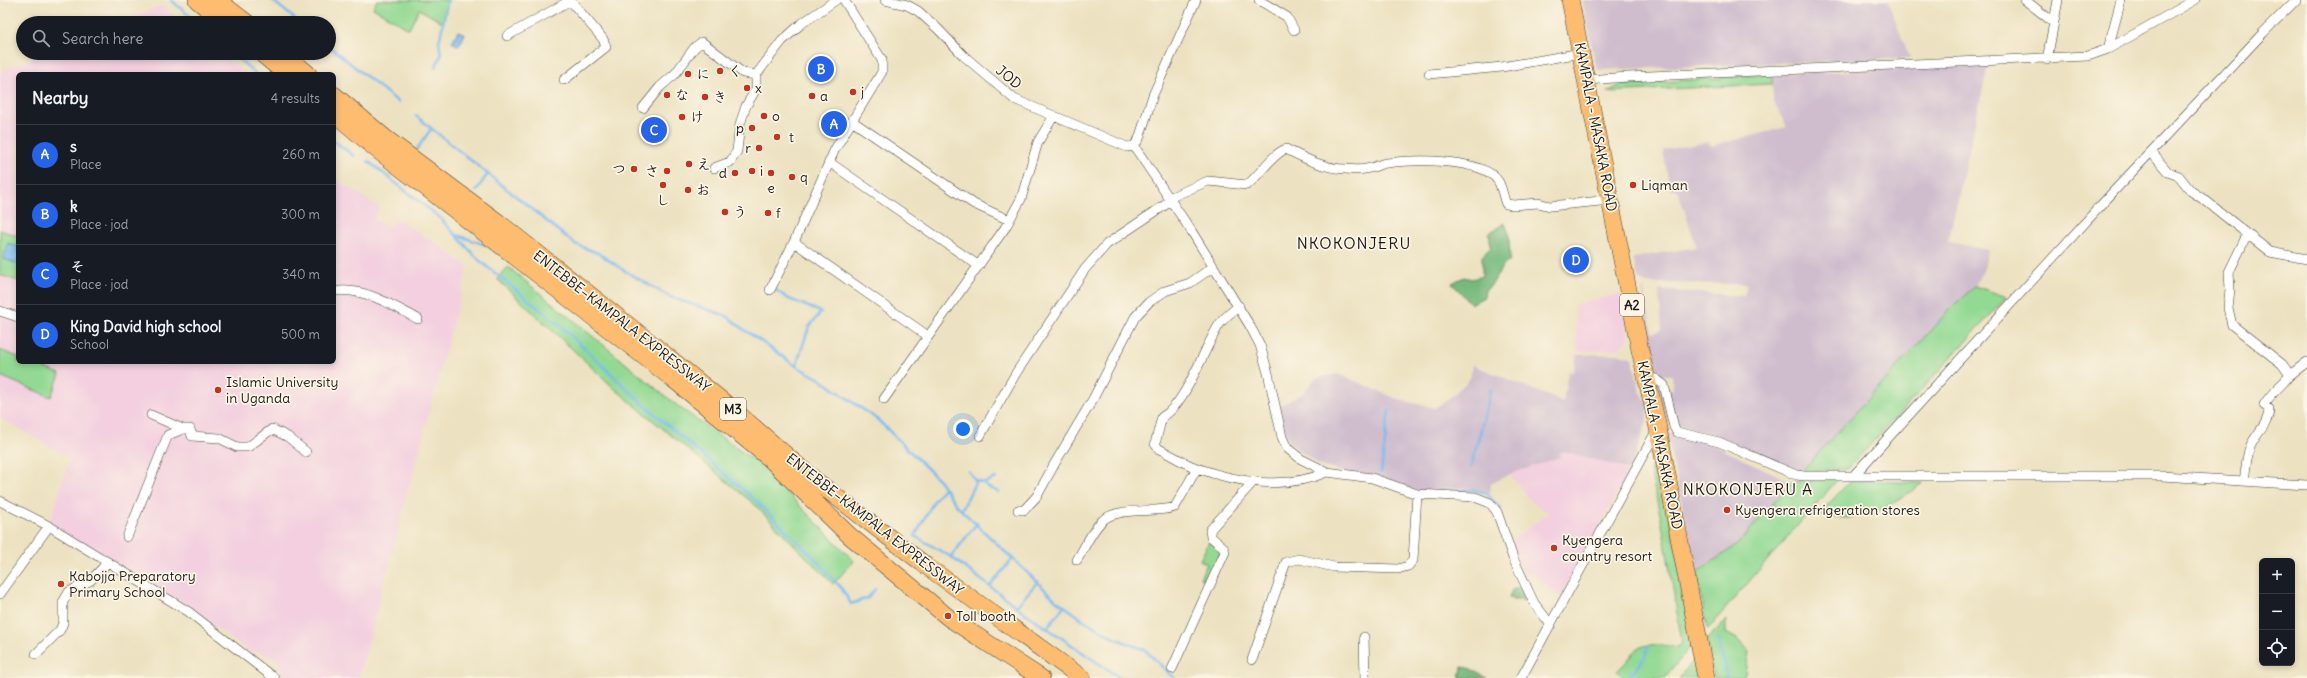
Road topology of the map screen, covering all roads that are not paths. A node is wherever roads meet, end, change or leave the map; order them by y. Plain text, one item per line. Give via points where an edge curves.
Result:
1 (197, 0) edge
2 (218, 0) edge
3 (570, 0) edge
4 (836, 0) edge
5 (844, 0) edge
6 (885, 0) edge
7 (1196, 0) edge
8 (1259, 0) edge
9 (1570, 0) edge
10 (2025, 0) edge
11 (2058, 0) edge
12 (2121, 0) edge
13 (2195, 0) edge
14 (2296, 0) edge
15 (1273, 3) edge
16 (216, 16) edge
17 (238, 16) edge
18 (2053, 22) junction
19 (1294, 30) dead end
20 (507, 36) dead end
21 (2108, 49) junction
22 (1581, 53) junction
23 (269, 60) edge
24 (291, 60) edge
25 (2047, 60) junction
26 (284, 72) edge
27 (306, 72) edge
28 (1429, 74) dead end
29 (756, 75) junction
30 (564, 80) dead end
31 (1587, 80) junction
32 (336, 97) edge
33 (643, 108) dead end
34 (336, 115) edge
35 (1053, 117) junction
36 (852, 121) junction
37 (376, 139) junction
38 (1134, 146) junction
39 (2151, 152) junction
40 (829, 162) junction
41 (1439, 166) dead end
42 (714, 168) dead end
43 (1170, 199) junction
44 (1611, 204) junction
45 (1009, 220) junction
46 (2247, 235) junction
47 (794, 242) junction
48 (2307, 259) edge
49 (979, 266) junction
50 (1213, 267) junction
51 (770, 290) dead end
52 (339, 291) dead end
53 (1239, 306) junction
54 (0, 311) edge
55 (16, 316) edge
56 (418, 318) dead end
57 (928, 336) junction
58 (2307, 362) edge
59 (2290, 375) junction
60 (1646, 378) junction
61 (884, 399) dead end
62 (151, 415) dead end
63 (170, 424) junction
64 (1658, 428) junction
65 (183, 429) junction
66 (168, 435) junction
67 (980, 436) dead end
68 (306, 452) dead end
69 (1197, 468) junction
70 (1326, 472) junction
71 (1855, 474) junction
72 (1253, 482) junction
73 (2244, 482) junction
74 (2307, 485) edge
75 (1418, 494) junction
76 (0, 501) edge
77 (1018, 510) dead end
78 (49, 526) junction
79 (127, 537) dead end
80 (1077, 560) dead end
81 (108, 562) junction
82 (0, 594) edge
83 (1551, 625) junction
84 (1364, 637) dead end
85 (36, 654) dead end
86 (1252, 660) dead end
87 (1172, 668) dead end
88 (274, 678) edge
89 (1040, 678) edge
90 (1082, 678) edge
91 (1365, 678) edge
92 (1521, 678) edge
93 (1706, 678) edge

1 - 16 highway
2 - 17 highway
3 - 20 street
3 - 30 street via 604,39 606,47
4 - 29 street via 786,37
5 - 36 street via 883,65 879,79
6 - 35 street, JOD via 918,11 1002,91
7 - 38 street via 1153,95
8 - 15 street
9 - 22 highway, KAMPALA - MASAKA ROAD / A2
10 - 18 street
11 - 18 street
12 - 21 street
13 - 21 street
14 - 39 street
15 - 19 street via 1287,17
18 - 25 street
21 - 25 street via 2088,56
22 - 28 street via 1502,67
22 - 31 highway, KAMPALA - MASAKA ROAD / A2
23 - 26 highway
24 - 27 highway
25 - 31 street via 1823,67
29 - 33 street via 743,73 702,42
29 - 42 street via 756,89 746,106 740,124 737,151 730,162
31 - 44 highway, KAMPALA - MASAKA ROAD / A2
32 - 37 highway, ENTEBBE–KAMPALA EXPRESSWAY / M3
34 - 37 highway, ENTEBBE–KAMPALA EXPRESSWAY / M3
35 - 38 street, JOD via 1127,147
35 - 45 street via 1038,142 1026,185
36 - 40 street
36 - 45 street via 974,204
37 - 89 highway, ENTEBBE–KAMPALA EXPRESSWAY / M3 via 769,458 850,536 949,618
37 - 90 highway, ENTEBBE–KAMPALA EXPRESSWAY / M3 via 499,223 736,412 817,482 925,565
38 - 43 street
39 - 46 street via 2168,172 2179,176 2191,191
39 - 71 street
40 - 47 street
40 - 49 street
41 - 44 street via 1470,168 1495,182 1504,207 1508,209 1544,207 1551,211
43 - 44 street via 1208,181 1246,185 1257,178 1280,151 1286,149 1309,161 1344,170 1369,169 1386,163 1443,160 1474,167 1498,180 1506,204
43 - 50 street
43 - 67 street via 1107,244 1085,269 1016,373
44 - 60 highway, KAMPALA - MASAKA ROAD / A2
45 - 49 street
46 - 48 street via 2270,252
46 - 59 street via 2229,272 2228,308 2232,325 2282,364
47 - 51 street
47 - 57 street
49 - 57 street
50 - 53 street
50 - 77 street via 1190,282 1165,291 1149,302 1135,317 1094,399 1037,496 1024,510
52 - 56 street via 347,290 376,298
53 - 69 street via 1219,325 1180,400 1171,413 1162,417 1160,421 1155,444 1159,449
53 - 70 street via 1260,345 1282,437 1287,448 1301,460
54 - 55 street
57 - 61 street
58 - 59 street
59 - 73 street via 2264,405 2269,409 2269,414 2265,425 2251,444
60 - 64 highway, KAMPALA - MASAKA ROAD / A2
60 - 71 street via 1656,379 1664,385 1677,432 1719,442 1796,475
62 - 63 street
63 - 65 street
63 - 66 street
64 - 83 street
64 - 93 highway, KAMPALA - MASAKA ROAD / A2
65 - 66 street
65 - 68 street via 190,429 192,436 219,438 237,447 248,447 272,429 288,437
66 - 79 street
69 - 72 street
69 - 80 street via 1175,507 1108,516 1101,522
70 - 72 street via 1308,479
70 - 75 street via 1372,478
71 - 73 street via 2162,476
72 - 87 street via 1210,530 1211,537 1225,552
73 - 74 street
75 - 83 street via 1475,497 1490,503 1497,512 1513,558 1534,602
75 - 86 street via 1413,560 1408,566 1398,569 1334,567 1298,559 1286,562
76 - 78 street
78 - 81 street
78 - 82 street
81 - 85 street via 91,580 69,592 63,602 63,623 60,630
81 - 88 street via 189,612
83 - 92 street
84 - 91 street

